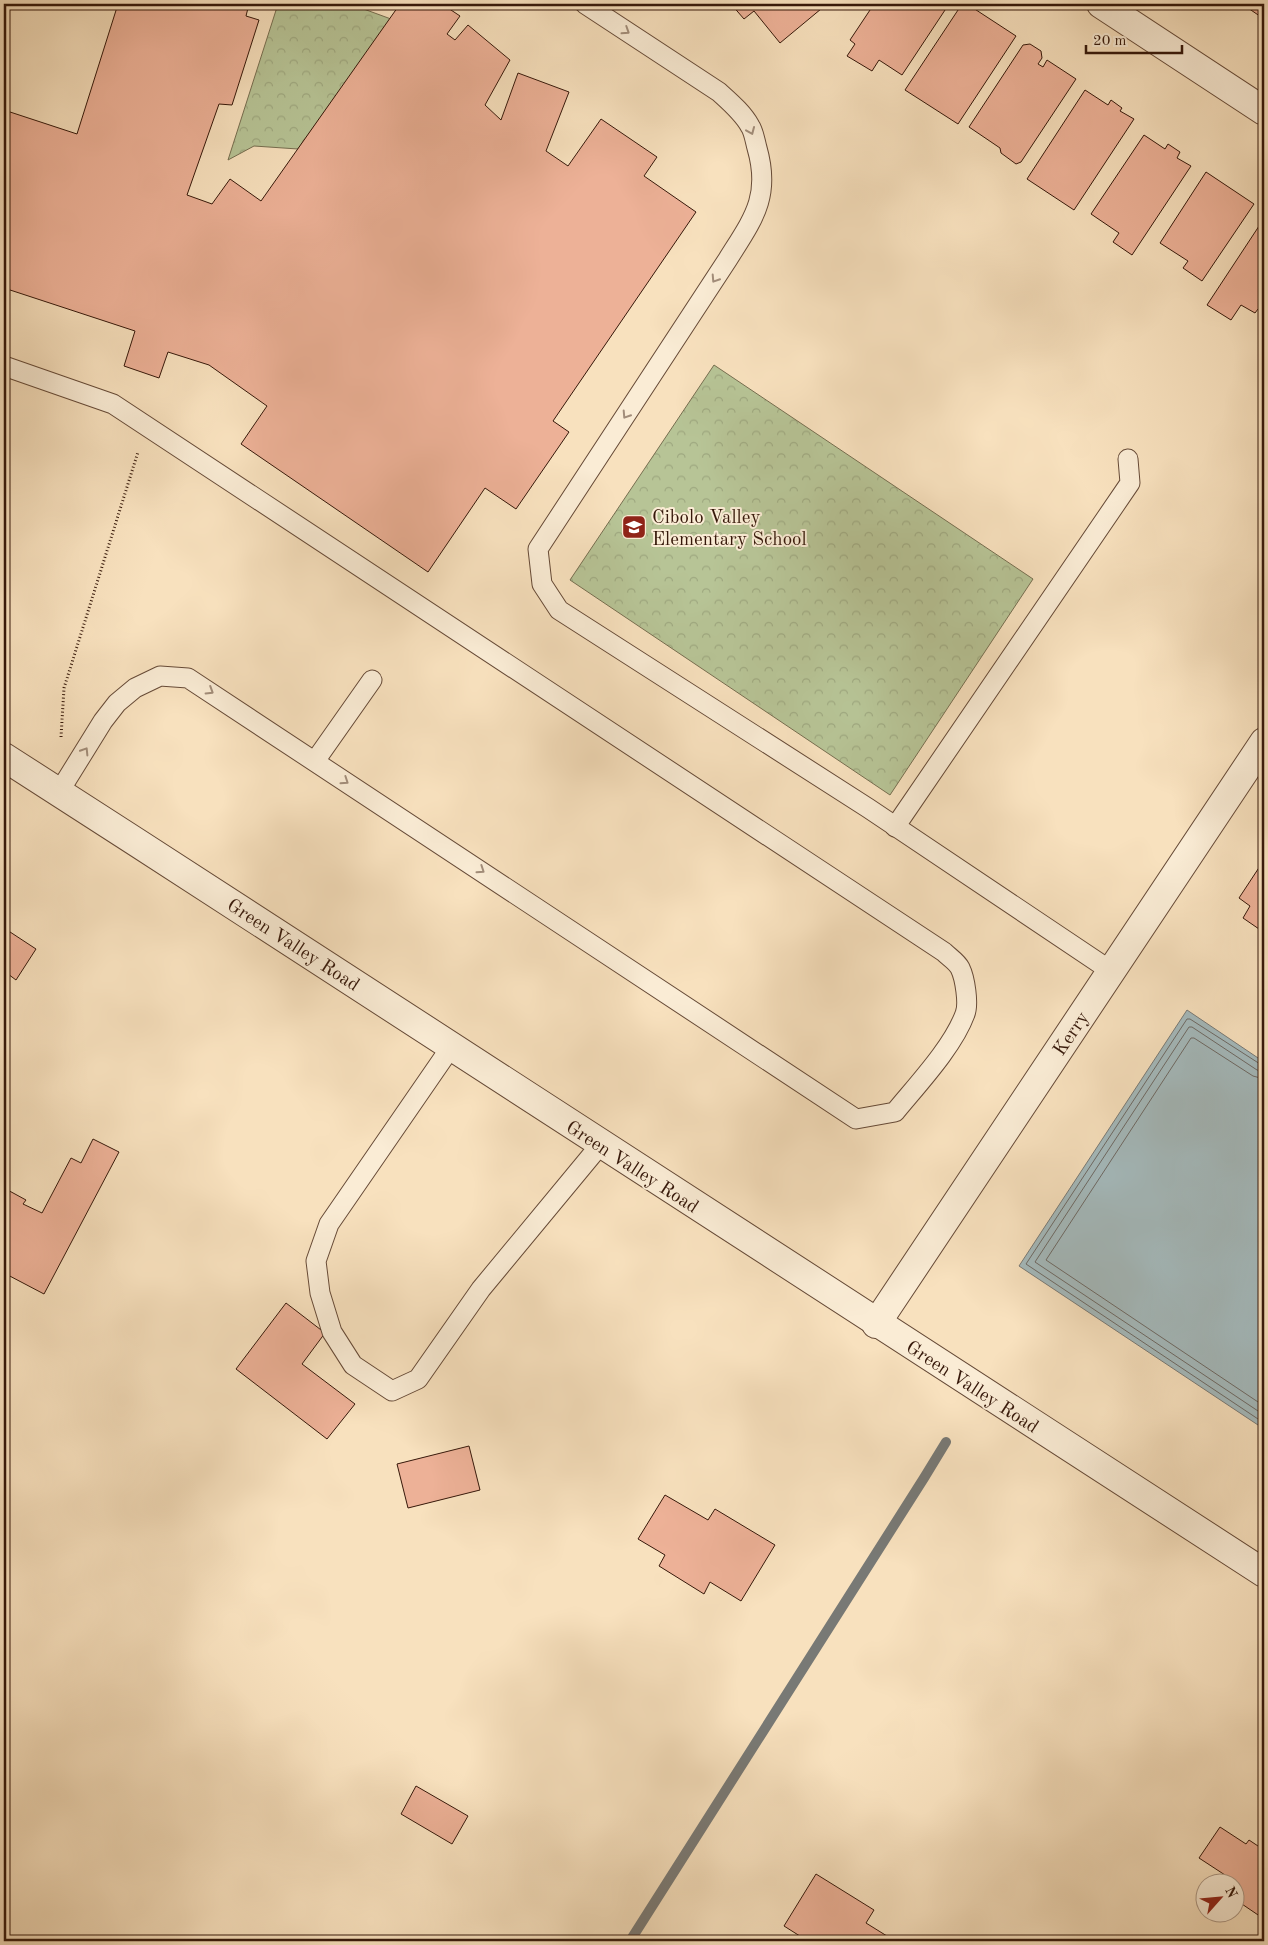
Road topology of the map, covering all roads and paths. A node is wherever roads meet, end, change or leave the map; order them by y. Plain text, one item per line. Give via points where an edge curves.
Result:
1 (585, 4) edge
2 (1101, 4) edge
3 (1264, 111) edge
4 (4, 366) edge
5 (147, 425) junction
6 (1128, 459) dead end
7 (372, 680) dead end
8 (1264, 742) edge
9 (61, 745) dead end
10 (4, 757) edge
11 (315, 761) junction
12 (59, 792) junction
13 (896, 827) junction
14 (1112, 970) junction
15 (451, 1047) junction
16 (601, 1144) junction
17 (876, 1324) junction
18 (1264, 1573) edge

1 -> 13 lane via 719,92 735,107 751,127 761,163 762,193 752,222 538,550 542,584 559,610
2 - 3 street
4 - 5 lane via 113,404
5 - 9 path via 64,688
11 -> 5 lane via 856,1119 895,1112 938,1059 966,1013 966,989 960,968 944,952
6 - 13 lane via 1130,482
7 - 11 lane
8 - 14 street, Kerry
10 - 12 street, Green Valley Road
12 -> 11 lane via 117,704 135,688 160,676 188,678
12 - 15 street, Green Valley Road
13 - 14 lane
14 - 17 street, Kerry
15 - 16 street, Green Valley Road
15 - 16 lane via 330,1224 316,1261 320,1293 332,1332 353,1365 384,1386 392,1391 418,1379 480,1289
16 - 17 street, Green Valley Road
17 - 18 street, Green Valley Road

